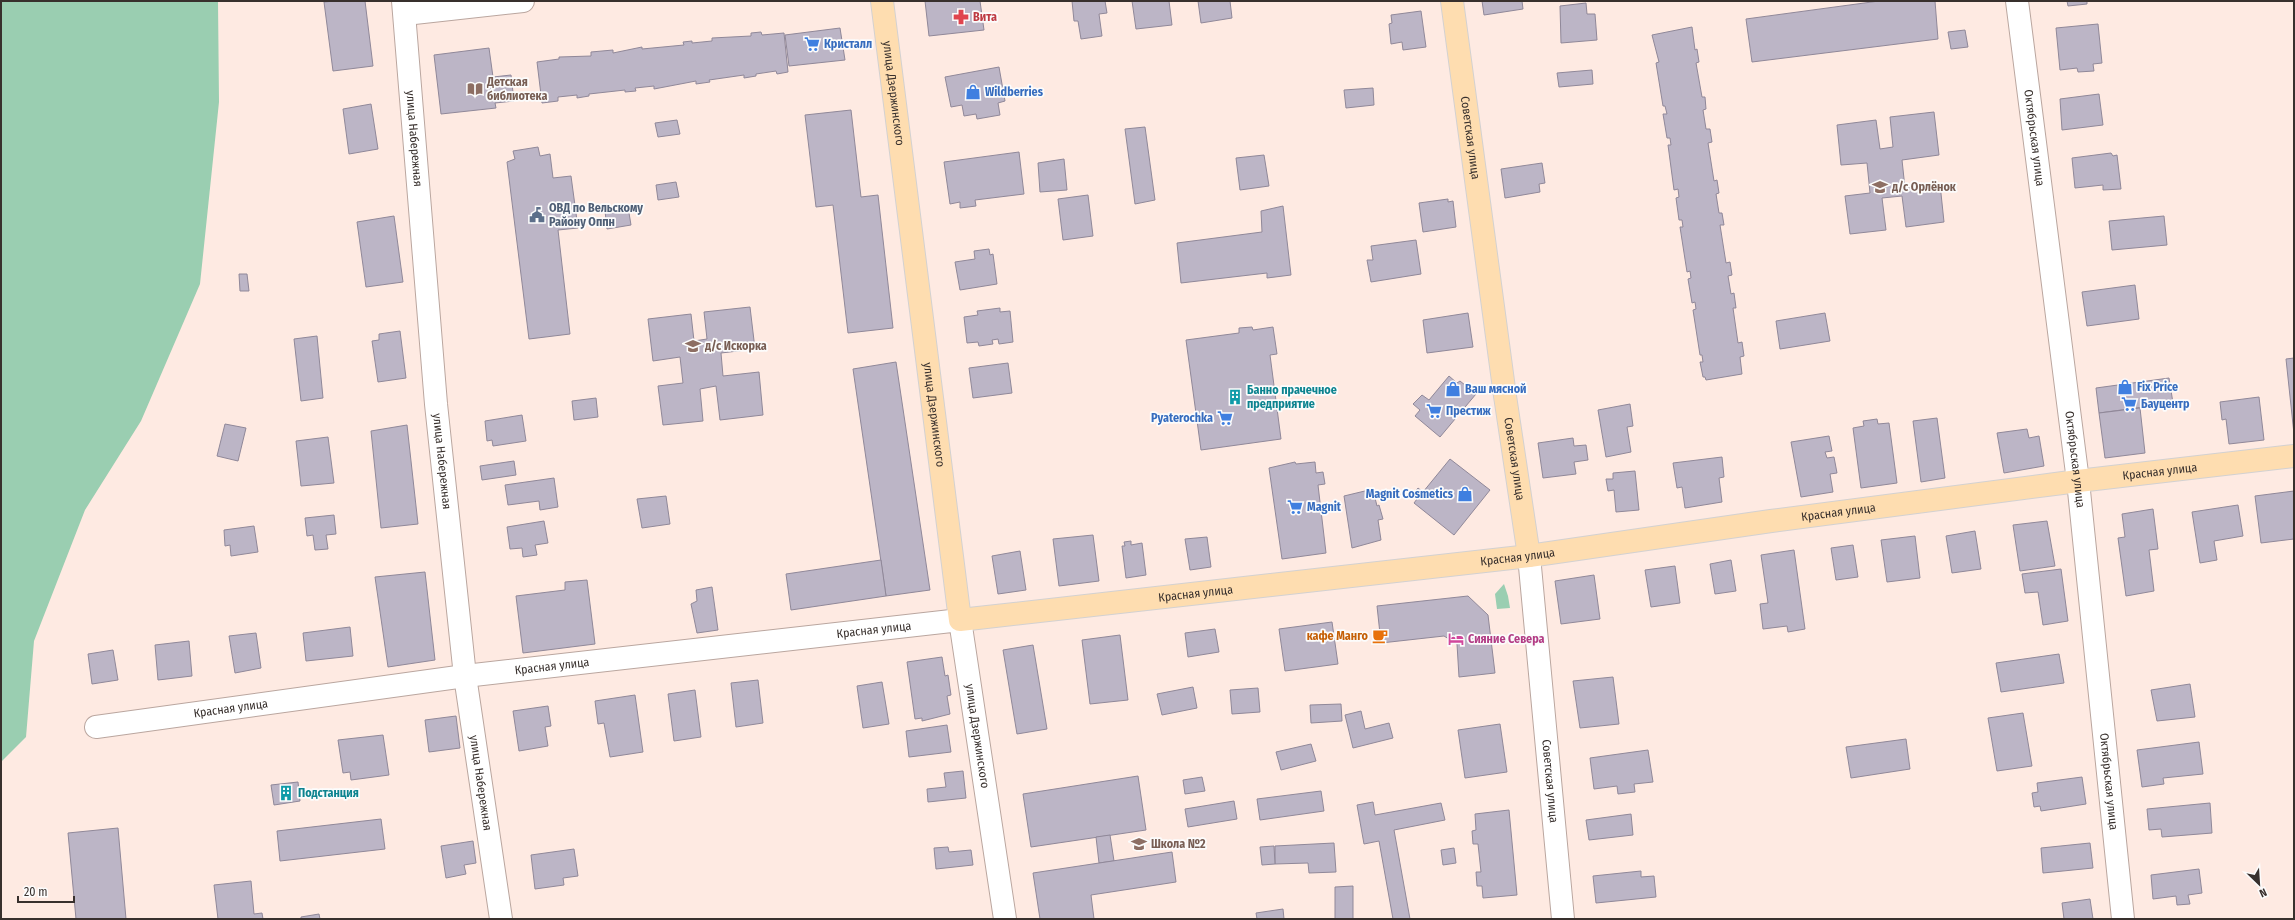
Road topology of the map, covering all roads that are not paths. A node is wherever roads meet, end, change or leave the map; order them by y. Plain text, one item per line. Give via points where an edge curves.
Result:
1 (523, 1) edge
2 (882, 1) edge
3 (1452, 1) edge
4 (2017, 1) edge
5 (404, 7) edge
6 (2294, 456) edge
7 (2078, 481) junction
8 (1528, 556) junction
9 (960, 620) junction
10 (465, 676) junction
11 (96, 727) dead end
12 (500, 919) edge
13 (1005, 919) edge
14 (1564, 919) edge
15 (2123, 919) edge

1 - 5 street
2 - 9 main road, улица Дзержинского
3 - 8 main road, Советская улица
4 - 7 street, Октябрьская улица
5 - 10 street, улица Набережная via 436,404
6 - 7 main road, Красная улица
7 - 8 main road, Красная улица
7 - 15 street, Октябрьская улица
8 - 9 main road, Красная улица
8 - 14 street, Советская улица
9 - 10 street, Красная улица
9 - 13 street, улица Дзержинского
10 - 11 street, Красная улица
10 - 12 street, улица Набережная

